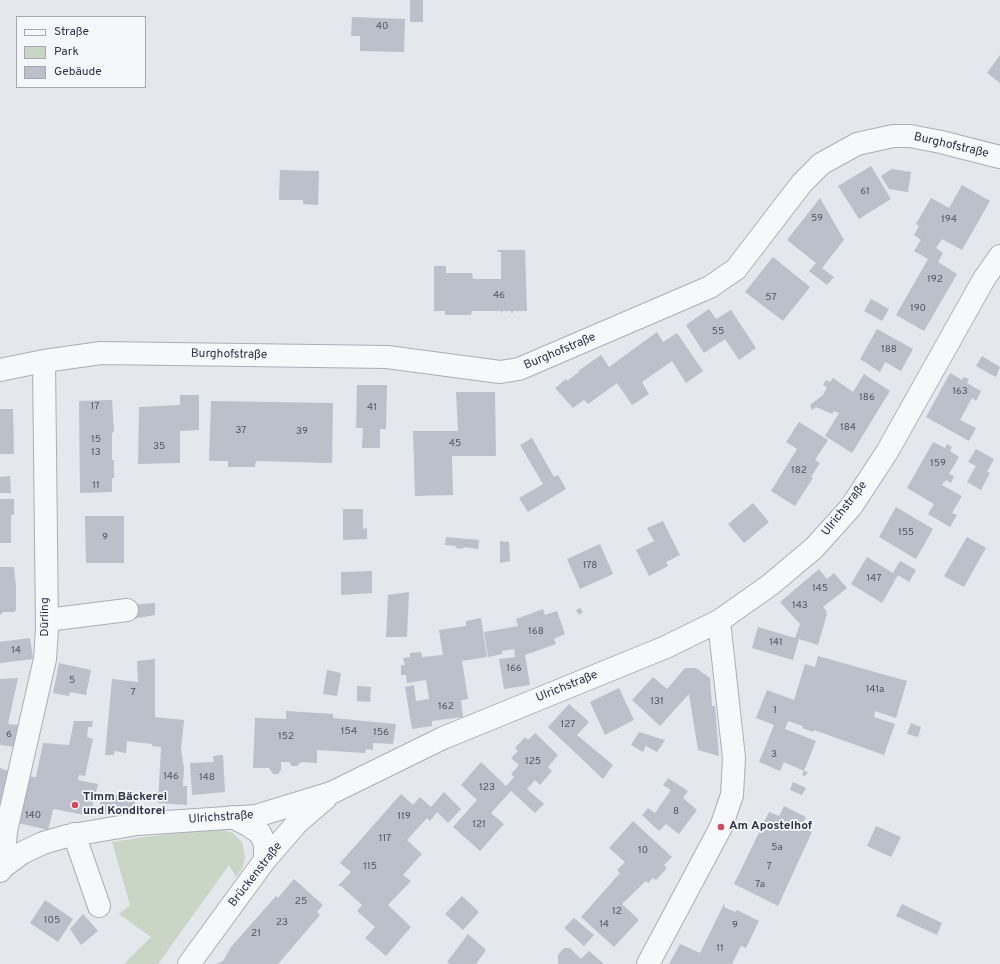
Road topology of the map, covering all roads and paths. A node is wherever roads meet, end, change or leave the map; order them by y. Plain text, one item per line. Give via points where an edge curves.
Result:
1 (1000, 157) edge
2 (1000, 256) edge
3 (44, 361) junction
4 (0, 370) edge
5 (127, 610) dead end
6 (47, 620) junction
7 (719, 621) junction
8 (331, 794) junction
9 (232, 817) junction
10 (74, 834) junction
11 (265, 860) junction
12 (1, 869) edge
13 (99, 906) dead end
14 (189, 964) edge
15 (648, 964) edge

1 - 3 street, Burghofstraße via 910,136 892,136 857,144 822,164 802,183 736,269 710,287 519,369 500,372 387,357 101,353
2 - 7 street, Ulrichstraße via 984,279 887,452 851,507 814,548 770,585
3 - 4 street, Burghofstraße
3 - 6 street, Dürling
5 - 6 street
6 - 12 street, Dürling via 45,659 6,831
7 - 8 street, Ulrichstraße via 666,647 443,738
7 - 15 street via 734,758 732,795 721,827
8 - 9 street, Ulrichstraße via 256,816
8 - 11 street, Brückenstraße via 297,823
9 - 10 street, Ulrichstraße via 137,824
9 - 11 street via 260,833 265,844
10 - 12 street, Ulrichstraße via 36,846
10 - 13 street
11 - 14 street, Brückenstraße

